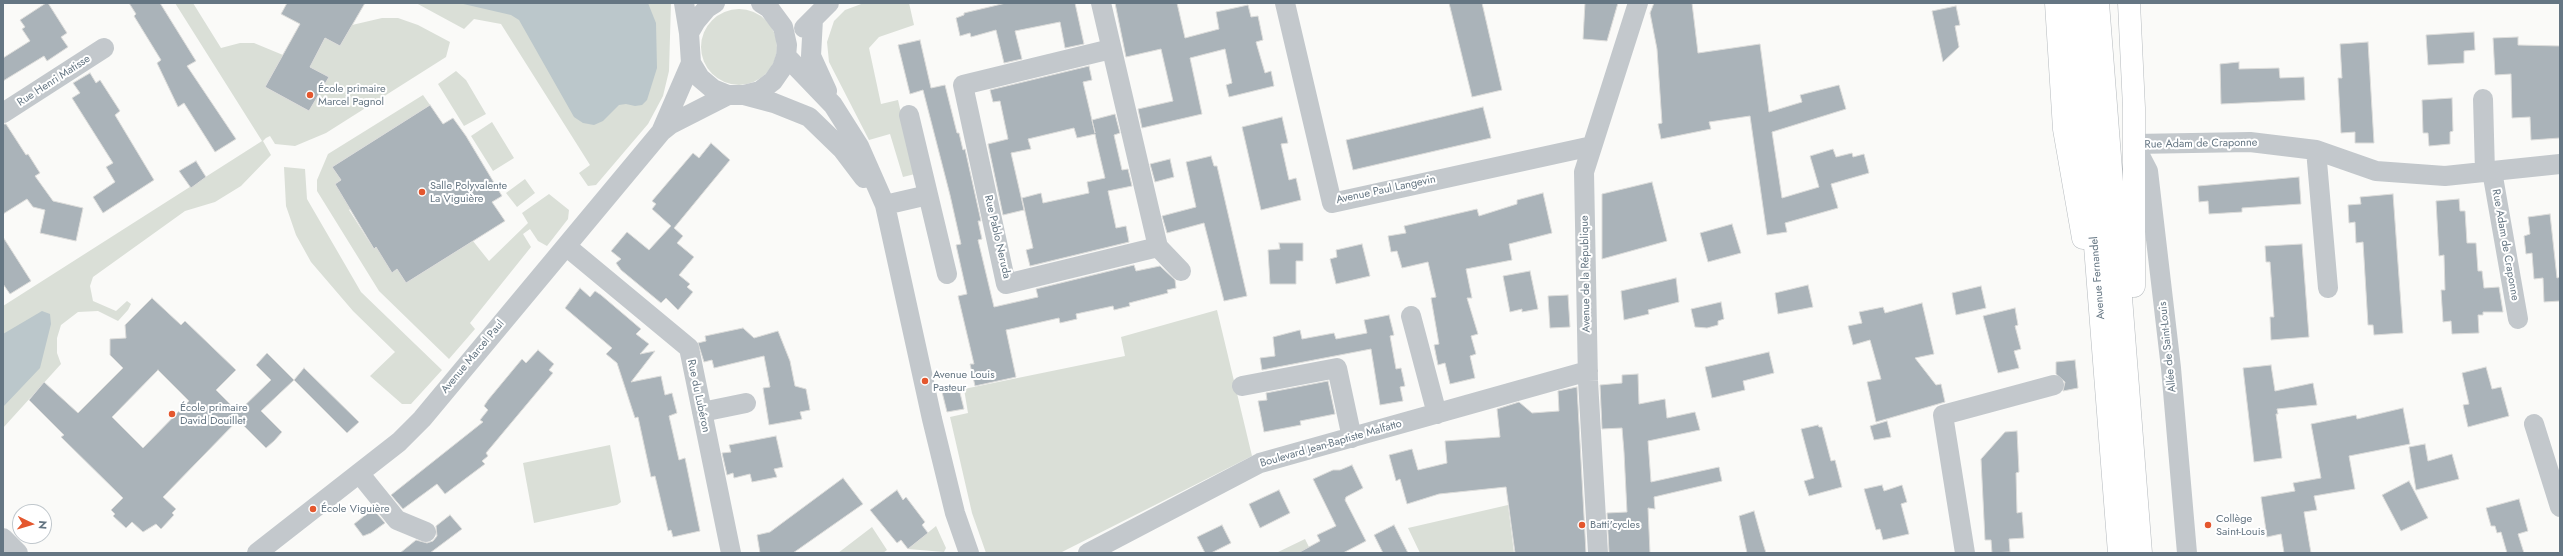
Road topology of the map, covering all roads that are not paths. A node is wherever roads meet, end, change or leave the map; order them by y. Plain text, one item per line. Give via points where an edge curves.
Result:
1 (684, 3) edge
2 (715, 3) edge
3 (761, 3) edge
4 (830, 3) edge
5 (1101, 3) edge
6 (1285, 3) edge
7 (1638, 3) edge
8 (2056, 3) edge
9 (2076, 3) edge
10 (2098, 3) edge
11 (2129, 3) edge
12 (813, 19) junction
13 (689, 34) junction
14 (104, 48) dead end
15 (1111, 49) junction
16 (787, 50) junction
17 (691, 62) junction
18 (736, 95) junction
19 (2483, 99) dead end
20 (833, 105) junction
21 (3, 113) edge
22 (909, 115) dead end
23 (661, 132) junction
24 (2134, 144) junction
25 (1592, 146) junction
26 (2316, 150) junction
27 (2560, 164) edge
28 (2488, 172) junction
29 (928, 195) junction
30 (885, 205) junction
31 (566, 246) junction
32 (1158, 247) junction
33 (1182, 271) dead end
34 (947, 274) dead end
35 (2328, 288) dead end
36 (1411, 316) dead end
37 (2518, 319) dead end
38 (2104, 340) junction
39 (1588, 371) junction
40 (2054, 385) dead end
41 (1242, 386) dead end
42 (746, 404) dead end
43 (702, 412) junction
44 (1437, 414) junction
45 (2534, 424) dead end
46 (1352, 438) junction
47 (2134, 460) junction
48 (359, 473) junction
49 (2560, 507) edge
50 (426, 532) dead end
51 (3, 538) edge
52 (18, 553) edge
53 (257, 553) edge
54 (731, 553) edge
55 (968, 553) edge
56 (1088, 553) edge
57 (1598, 553) edge
58 (1965, 553) edge
59 (2119, 553) edge
60 (2140, 553) edge
61 (2187, 553) edge

1 - 13 street
2 - 13 street via 696,21
3 - 16 street via 779,18
4 - 12 street
5 - 15 street
6 - 25 street, Avenue Paul Langevin via 1332,203
7 - 25 street, Avenue de la République
8 - 38 main road via 2064,129
9 - 38 main road, Avenue Fernandel
10 - 47 main road, Avenue Fernandel
11 - 24 main road
12 - 16 street
12 - 20 street via 811,56
13 - 17 street
14 - 21 street, Rue Henri Matisse
15 - 32 street
15 - 32 street, Rue Pablo Neruda via 962,85 1006,284
16 - 18 street, Avenue Marcel Paul via 782,68 773,81 760,90
16 - 20 street
17 - 18 street via 706,84
17 - 23 street, Avenue Marcel Paul
18 - 23 street, Avenue Marcel Paul via 671,124
18 - 30 street via 774,103 809,116 842,149
19 - 28 street, Rue Adam de Craponne
20 - 30 street via 858,146
22 - 29 street
23 - 31 street, Avenue Marcel Paul
24 - 26 street, Rue Adam de Craponne via 2250,142
24 - 47 main road
24 - 61 street, Allée de Saint-Louis via 2148,171 2171,368
25 - 39 street, Avenue de la République via 1584,172
26 - 28 street, Rue Adam de Craponne via 2376,171 2445,176
26 - 35 street
27 - 28 street, Rue Adam de Craponne
28 - 37 street, Rue Adam de Craponne
29 - 30 street
29 - 34 street
30 - 55 street via 934,426 955,513
31 - 43 street, Rue du Lubéron via 689,348
31 - 48 street, Avenue Marcel Paul via 422,419 399,442
32 - 33 street
36 - 44 street
38 - 59 main road, Avenue Fernandel
39 - 44 street, Boulevard Jean-Baptiste Malfatto
39 - 57 street, Avenue de la République
40 - 58 street via 1944,415
41 - 46 street via 1337,368
42 - 43 street
43 - 54 street, Rue du Lubéron
44 - 46 street, Boulevard Jean-Baptiste Malfatto
45 - 49 street
46 - 56 street, Boulevard Jean-Baptiste Malfatto via 1260,462
47 - 60 main road, Avenue Fernandel
48 - 50 street via 397,520
48 - 53 street, Avenue Marcel Paul
51 - 52 street

